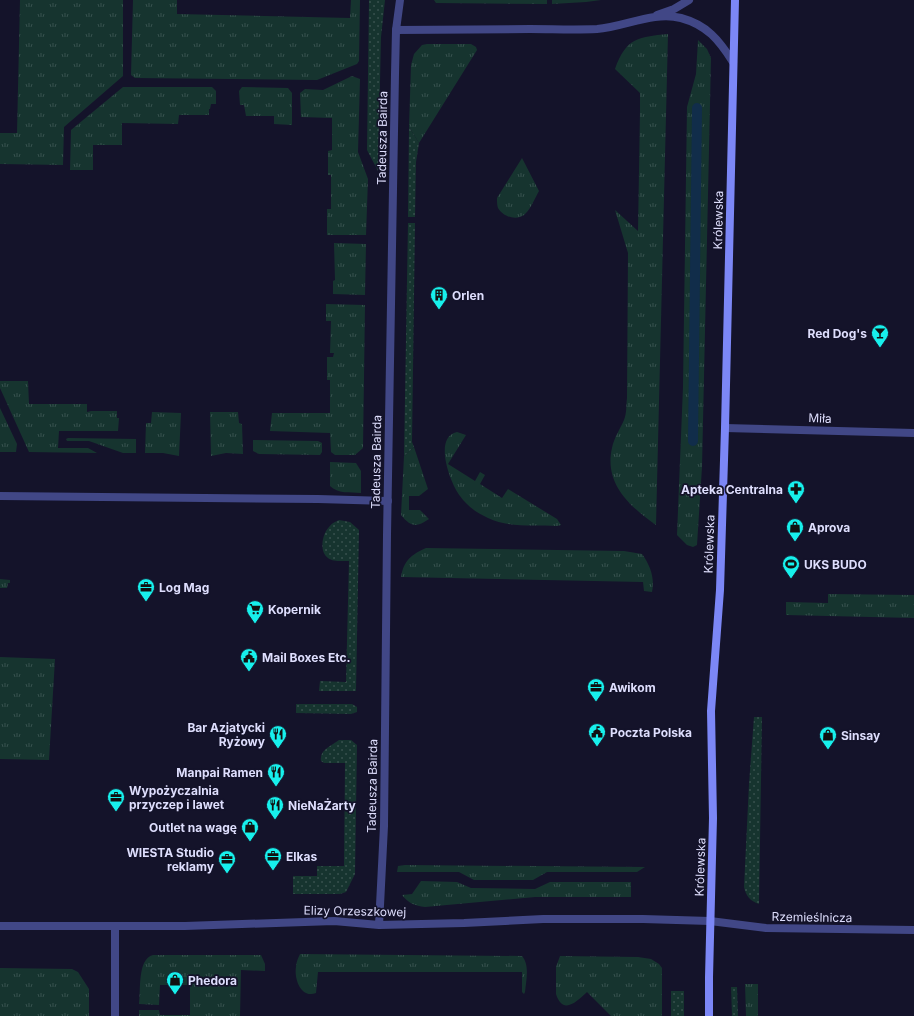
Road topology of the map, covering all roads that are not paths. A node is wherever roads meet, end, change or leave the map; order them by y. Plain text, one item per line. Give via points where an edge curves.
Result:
1 (400, 0) edge
2 (689, 0) edge
3 (735, 0) edge
4 (648, 18) junction
5 (396, 30) junction
6 (733, 62) junction
7 (725, 428) junction
8 (914, 433) edge
9 (0, 496) edge
10 (388, 501) junction
11 (710, 921) junction
12 (379, 925) junction
13 (0, 926) edge
14 (115, 926) junction
15 (914, 930) edge
16 (115, 1016) edge
17 (709, 1016) edge

1 - 5 street, Tadeusza Bairda
2 - 4 street via 674,9
3 - 6 main road, Królewska
4 - 5 street via 598,29
4 - 6 street via 680,18 693,22 711,32
5 - 10 street, Tadeusza Bairda
6 - 7 main road, Królewska
7 - 8 street, Miła
7 - 11 main road, Królewska via 720,590 711,710 713,818
9 - 10 street
10 - 12 street, Tadeusza Bairda via 384,826
11 - 12 street, Elizy Orzeszkowej via 543,919
11 - 15 street, Rzemieślnicza via 766,928
11 - 17 main road, Królewska
12 - 14 street, Elizy Orzeszkowej via 334,921
13 - 14 street, Elizy Orzeszkowej
14 - 16 street

